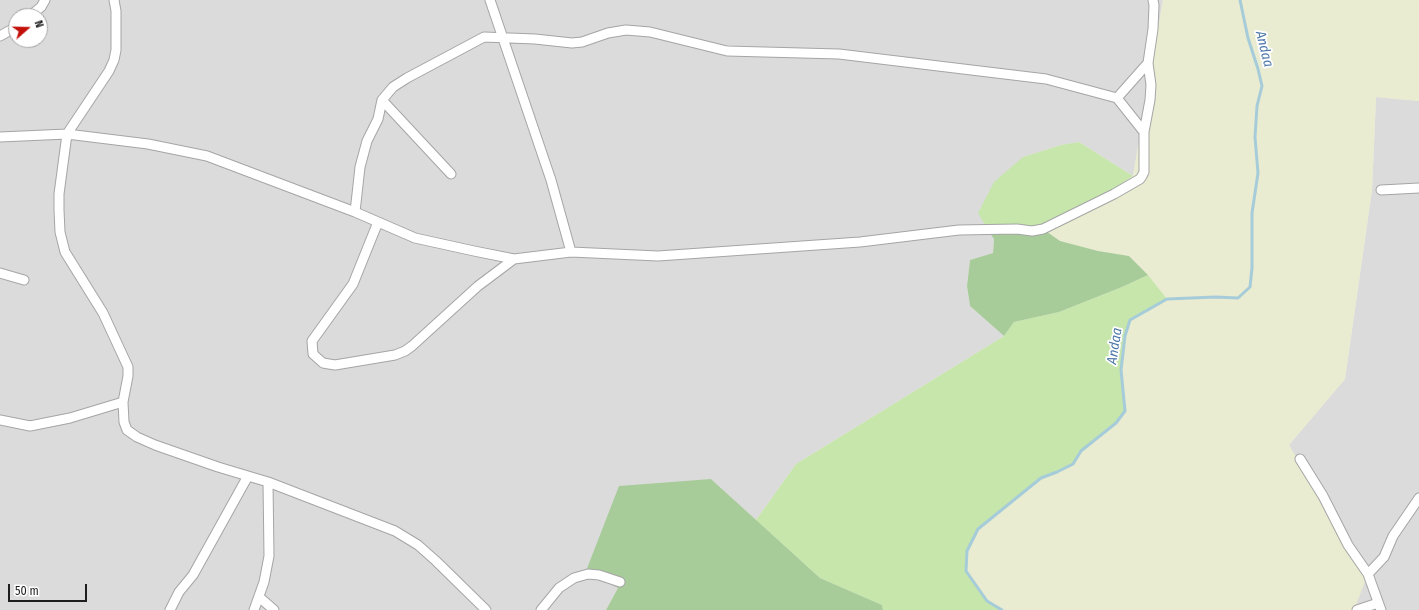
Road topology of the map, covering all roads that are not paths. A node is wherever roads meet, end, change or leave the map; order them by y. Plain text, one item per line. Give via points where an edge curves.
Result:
1 (114, 0) edge
2 (490, 0) edge
3 (1153, 0) edge
4 (502, 37) junction
5 (1148, 63) junction
6 (1116, 98) junction
7 (382, 100) junction
8 (1144, 132) junction
9 (67, 134) junction
10 (0, 137) edge
11 (450, 174) dead end
12 (1419, 188) edge
13 (1381, 190) dead end
14 (355, 212) junction
15 (378, 222) junction
16 (571, 252) junction
17 (514, 259) junction
18 (0, 273) edge
19 (24, 280) dead end
20 (123, 402) junction
21 (0, 420) edge
22 (1300, 459) dead end
23 (248, 476) junction
24 (268, 482) junction
25 (1419, 498) edge
26 (1368, 574) junction
27 (620, 582) dead end
28 (259, 597) junction
29 (1379, 606) edge
30 (170, 610) edge
31 (254, 610) edge
32 (274, 610) edge
33 (486, 610) edge
34 (542, 610) edge
35 (1357, 610) edge

1 - 9 street via 114,60
2 - 4 street
3 - 5 street via 1153,29
4 - 6 street via 572,43 626,30 650,32 727,51 839,54 1046,80
4 - 7 street via 484,37 478,40 403,81
4 - 16 street via 551,180
5 - 6 street
5 - 8 street via 1151,84
6 - 8 street
7 - 11 street
7 - 14 street via 378,119 366,141
8 - 16 street via 1144,172 1140,179 1043,229 959,230 860,242 658,256
9 - 10 street
9 - 14 street via 148,144 207,156
9 - 20 street via 59,194 60,232 65,252 104,312 128,367
12 - 13 street
14 - 15 street
15 - 17 street via 415,238
15 - 17 street via 353,284 312,341 313,354 323,363 335,365 405,351 478,286
16 - 17 street
18 - 19 street
20 - 21 street via 70,418 30,426
20 - 23 street via 127,430 137,436 155,445
22 - 26 street via 1323,496 1348,545
23 - 24 street
23 - 30 street via 193,575 179,592
24 - 28 street via 269,556
24 - 33 street via 401,535 418,545
25 - 26 street via 1393,536 1384,557
26 - 29 street
27 - 34 street via 588,574 574,578 559,588
28 - 31 street
28 - 32 street
29 - 35 street

